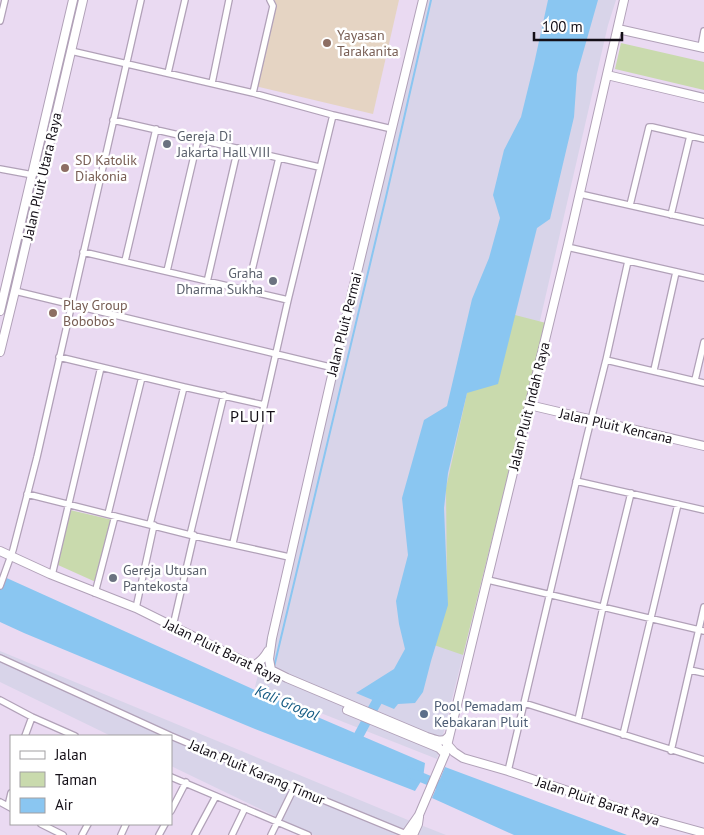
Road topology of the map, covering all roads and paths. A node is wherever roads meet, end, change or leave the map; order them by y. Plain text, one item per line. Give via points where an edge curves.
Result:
1 (5, 0) edge
2 (73, 0) edge
3 (83, 0) edge
4 (141, 0) edge
5 (185, 0) edge
6 (229, 0) edge
7 (423, 0) edge
8 (624, 0) edge
9 (272, 1) edge
10 (70, 14) junction
11 (79, 17) junction
12 (0, 21) edge
13 (618, 29) junction
14 (704, 32) edge
15 (702, 47) edge
16 (71, 51) junction
17 (126, 63) junction
18 (168, 73) junction
19 (607, 75) junction
20 (212, 83) junction
21 (253, 93) junction
22 (704, 98) edge
23 (332, 115) junction
24 (114, 120) junction
25 (156, 129) junction
26 (392, 130) junction
27 (690, 136) junction
28 (198, 139) junction
29 (704, 140) edge
30 (238, 148) junction
31 (279, 158) junction
32 (319, 167) junction
33 (0, 169) edge
34 (32, 175) junction
35 (580, 194) junction
36 (630, 205) junction
37 (671, 215) junction
38 (704, 222) edge
39 (568, 247) junction
40 (83, 252) junction
41 (125, 261) junction
42 (628, 261) junction
43 (167, 271) junction
44 (676, 272) junction
45 (704, 278) edge
46 (206, 282) junction
47 (7, 284) junction
48 (16, 289) junction
49 (247, 291) junction
50 (288, 300) junction
51 (72, 305) junction
52 (0, 311) edge
53 (704, 342) edge
54 (0, 352) edge
55 (277, 354) junction
56 (59, 357) junction
57 (606, 360) junction
58 (101, 368) junction
59 (334, 368) junction
60 (654, 370) junction
61 (142, 377) junction
62 (694, 380) junction
63 (704, 383) edge
64 (184, 387) junction
65 (224, 395) junction
66 (264, 405) junction
67 (529, 405) junction
68 (591, 420) junction
69 (704, 446) edge
70 (576, 481) junction
71 (631, 493) junction
72 (27, 494) junction
73 (678, 504) junction
74 (69, 505) junction
75 (704, 510) edge
76 (108, 514) junction
77 (115, 516) junction
78 (152, 524) junction
79 (192, 535) junction
80 (233, 544) junction
81 (0, 551) edge
82 (11, 557) junction
83 (289, 557) junction
84 (52, 575) junction
85 (488, 580) junction
86 (0, 586) edge
87 (95, 593) junction
88 (550, 595) junction
89 (603, 607) junction
90 (704, 607) edge
91 (136, 608) junction
92 (651, 619) junction
93 (173, 626) junction
94 (701, 630) edge
95 (269, 649) junction
96 (0, 658) edge
97 (252, 666) junction
98 (690, 670) junction
99 (704, 673) edge
100 (0, 700) edge
101 (524, 703) junction
102 (32, 717) junction
103 (578, 720) junction
104 (399, 729) junction
105 (25, 735) edge
106 (73, 735) edge
107 (169, 735) edge
108 (623, 735) junction
109 (172, 736) edge
110 (423, 739) junction
111 (448, 741) junction
112 (671, 751) junction
113 (463, 758) junction
114 (442, 759) junction
115 (704, 760) edge
116 (508, 771) junction
117 (172, 777) edge
118 (186, 782) junction
119 (294, 788) junction
120 (216, 796) junction
121 (0, 802) edge
122 (10, 807) edge
123 (245, 808) junction
124 (172, 809) edge
125 (278, 822) junction
126 (43, 825) edge
127 (704, 833) edge
128 (412, 834) edge
129 (62, 835) edge
130 (195, 835) edge
131 (232, 835) edge
132 (271, 835) edge
133 (307, 835) edge

1 - 12 street
2 - 10 street, Jalan Pluit Utara Raya
3 - 11 street, Jalan Pluit Utara Raya
4 - 17 street
5 - 18 street
6 - 20 street
7 - 26 street, Jalan Pluit Permai
8 - 13 street, Jalan Pluit Indah Raya
9 - 21 street
10 - 11 street
10 - 34 street, Jalan Pluit Utara Raya
11 - 16 street, Jalan Pluit Utara Raya
13 - 15 street
13 - 19 street, Jalan Pluit Indah Raya
14 - 15 street
16 - 17 street
16 - 48 street, Jalan Pluit Utara Raya
17 - 18 street
17 - 24 street
18 - 20 street
19 - 22 street
19 - 35 street, Jalan Pluit Indah Raya
20 - 21 street
21 - 23 street
23 - 26 street
23 - 32 street
24 - 25 street
24 - 40 street
25 - 28 street
25 - 41 street
26 - 59 street, Jalan Pluit Permai
27 - 29 street
27 - 36 street via 652,126 649,128
27 - 37 street
28 - 30 street
28 - 43 street
30 - 31 street
30 - 46 street
31 - 32 street
31 - 49 street
32 - 50 street
33 - 34 street
34 - 47 street, Jalan Pluit Utara Raya
35 - 36 street
35 - 39 street, Jalan Pluit Indah Raya
36 - 37 street
37 - 38 street
39 - 42 street
39 - 67 street, Jalan Pluit Indah Raya
40 - 41 street
40 - 51 street
41 - 43 street
42 - 44 street
42 - 57 street
43 - 46 street
44 - 45 street
44 - 60 street
46 - 49 street
47 - 48 street
47 - 52 street, Jalan Pluit Utara Raya
48 - 51 street
48 - 54 street, Jalan Pluit Utara Raya
49 - 50 street
50 - 55 street
51 - 55 street
51 - 56 street
53 - 62 street
55 - 59 street
55 - 66 street
56 - 58 street
56 - 72 street
57 - 60 street
57 - 68 street
58 - 61 street
58 - 74 street
59 - 83 street, Jalan Pluit Permai
60 - 62 street
61 - 64 street
61 - 76 street
62 - 63 street
64 - 65 street
64 - 78 street
65 - 66 street
65 - 79 street
66 - 80 street
67 - 68 street, Jalan Pluit Kencana
67 - 85 street, Jalan Pluit Indah Raya
68 - 69 street, Jalan Pluit Kencana
68 - 70 street
70 - 71 street
70 - 88 street
71 - 73 street
71 - 89 street
72 - 74 street
72 - 82 street
73 - 75 street
73 - 92 street
74 - 76 street
74 - 84 street
76 - 77 street
77 - 78 street
77 - 87 street
78 - 79 street
78 - 91 street
79 - 80 street
79 - 93 street
80 - 83 street
81 - 82 street, Jalan Pluit Barat Raya
82 - 84 street, Jalan Pluit Barat Raya
82 - 86 street
83 - 95 street, Jalan Pluit Permai
84 - 87 street, Jalan Pluit Barat Raya
85 - 88 street
85 - 111 street, Jalan Pluit Indah Raya
87 - 91 street, Jalan Pluit Barat Raya
88 - 89 street
88 - 101 street
89 - 92 street
89 - 103 street
90 - 94 street
91 - 93 street, Jalan Pluit Barat Raya
92 - 94 street
92 - 108 street
93 - 97 street, Jalan Pluit Barat Raya
94 - 98 street
95 - 97 street via 258,664
95 - 104 street, Jalan Pluit Barat Raya via 269,664 274,673
96 - 107 street, Jalan Pluit Karang Timur
97 - 104 street, Jalan Pluit Barat Raya via 359,715
98 - 99 street
98 - 112 street
100 - 102 street
101 - 103 street
101 - 116 street
102 - 105 street
102 - 106 street
103 - 108 street
104 - 110 street, Jalan Pluit Barat Raya
108 - 112 street
109 - 119 street, Jalan Pluit Karang Timur
110 - 111 street, Jalan Pluit Barat Raya
110 - 114 street, Jalan Pluit Barat Raya via 439,748
111 - 113 street, Jalan Pluit Barat Raya via 454,752
111 - 114 street, Jalan Pluit Indah Raya
112 - 115 street
113 - 114 street, Jalan Pluit Barat Raya
113 - 116 street, Jalan Pluit Barat Raya
114 - 128 street, Jalan Pluit Indah Raya
116 - 127 street, Jalan Pluit Barat Raya
117 - 118 street
118 - 120 street
118 - 124 street
119 - 125 street
119 - 128 street, Jalan Pluit Karang Timur
120 - 123 street
120 - 130 street
121 - 122 street
123 - 125 street
123 - 131 street
125 - 132 street
125 - 133 street
126 - 129 street

